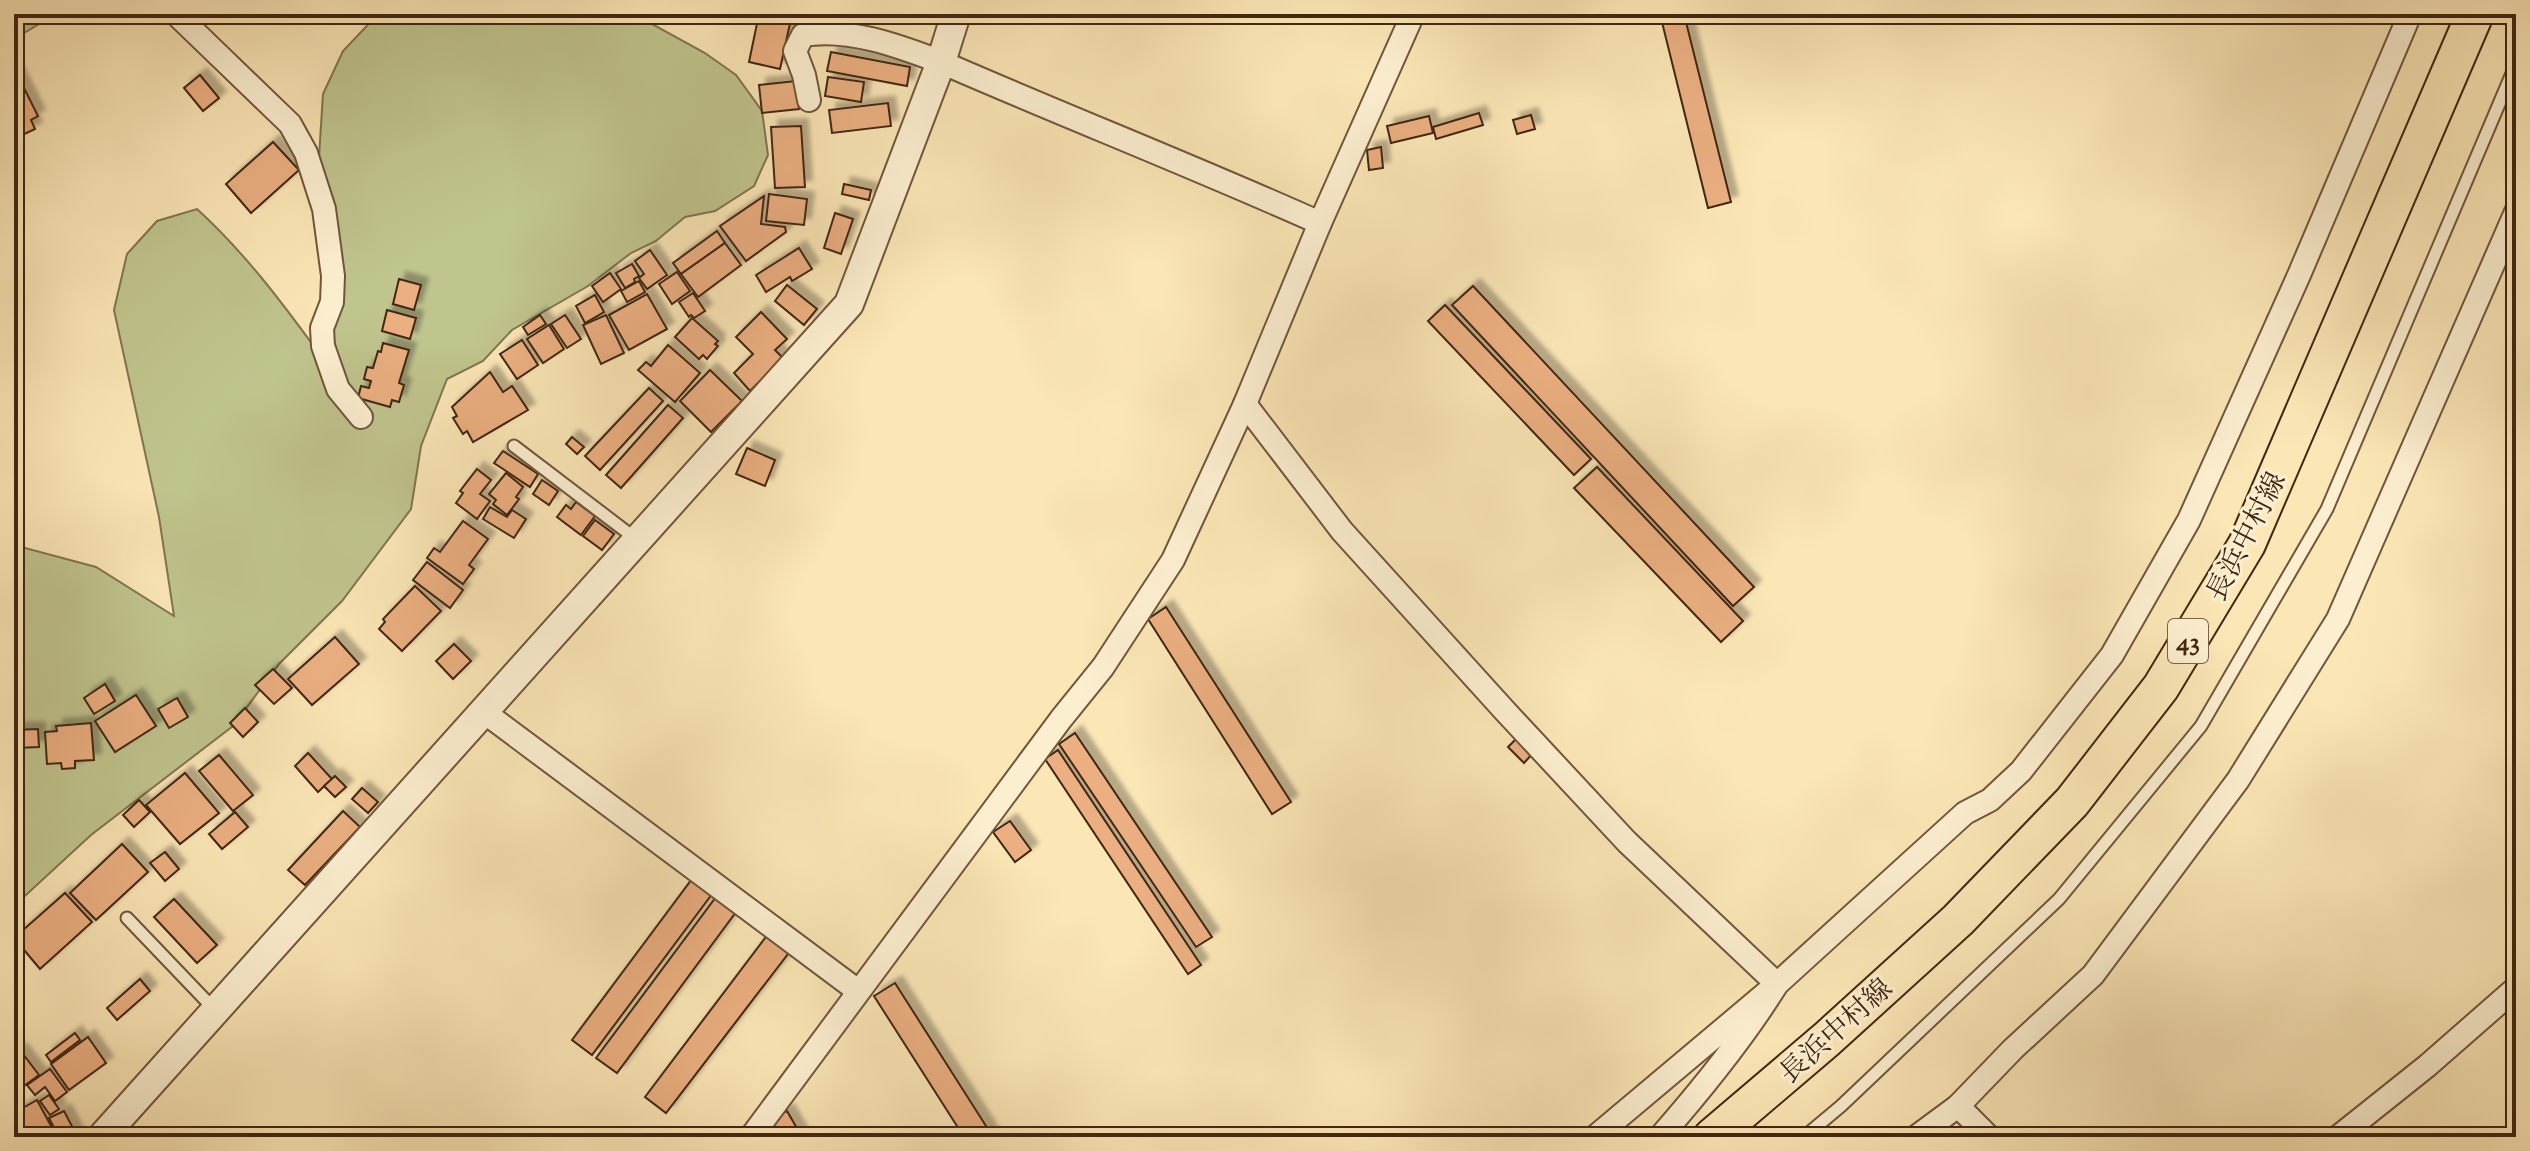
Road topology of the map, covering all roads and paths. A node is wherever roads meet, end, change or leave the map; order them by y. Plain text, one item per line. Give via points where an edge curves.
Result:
1 (176, 14) edge
2 (956, 14) edge
3 (1413, 14) edge
4 (2410, 14) edge
5 (2475, 14) edge
6 (941, 62) junction
7 (2516, 64) edge
8 (809, 100) dead end
9 (2516, 212) edge
10 (1320, 223) junction
11 (1245, 404) junction
12 (361, 417) dead end
13 (514, 446) dead end
14 (636, 539) junction
15 (484, 712) junction
16 (127, 918) dead end
17 (1777, 984) junction
18 (2516, 988) edge
19 (858, 991) junction
20 (214, 1010) junction
21 (1958, 1106) junction
22 (102, 1137) edge
23 (751, 1137) edge
24 (1595, 1137) edge
25 (1660, 1137) edge
26 (1712, 1137) edge
27 (1804, 1137) edge
28 (1916, 1137) edge
29 (1989, 1137) edge
30 (2338, 1137) edge

1 - 12 street via 290,124 306,153 324,209 333,276 323,346 338,389
2 - 6 street
3 - 10 street
4 - 17 street via 2189,520 2112,655 2021,771 1990,800 1965,813
5 - 26 main road, 長浜中村線 / 43 via 2247,544 2161,687 2072,802 1958,920
6 - 8 street via 859,37 824,31 803,35 795,51
6 - 10 street
6 - 14 street via 849,304
7 - 27 lane via 2327,509 2201,726 2059,899
9 - 21 street via 2338,619 2238,780 2093,975
10 - 11 street
11 - 17 street via 1342,531 1505,711 1627,842
11 - 19 street via 1173,560 1143,610
13 - 14 lane
14 - 15 street
15 - 19 street
15 - 20 street
16 - 20 lane
17 - 24 street
17 - 25 street via 1753,1023
18 - 30 street
19 - 23 street
20 - 22 street
21 - 28 street
21 - 29 street

